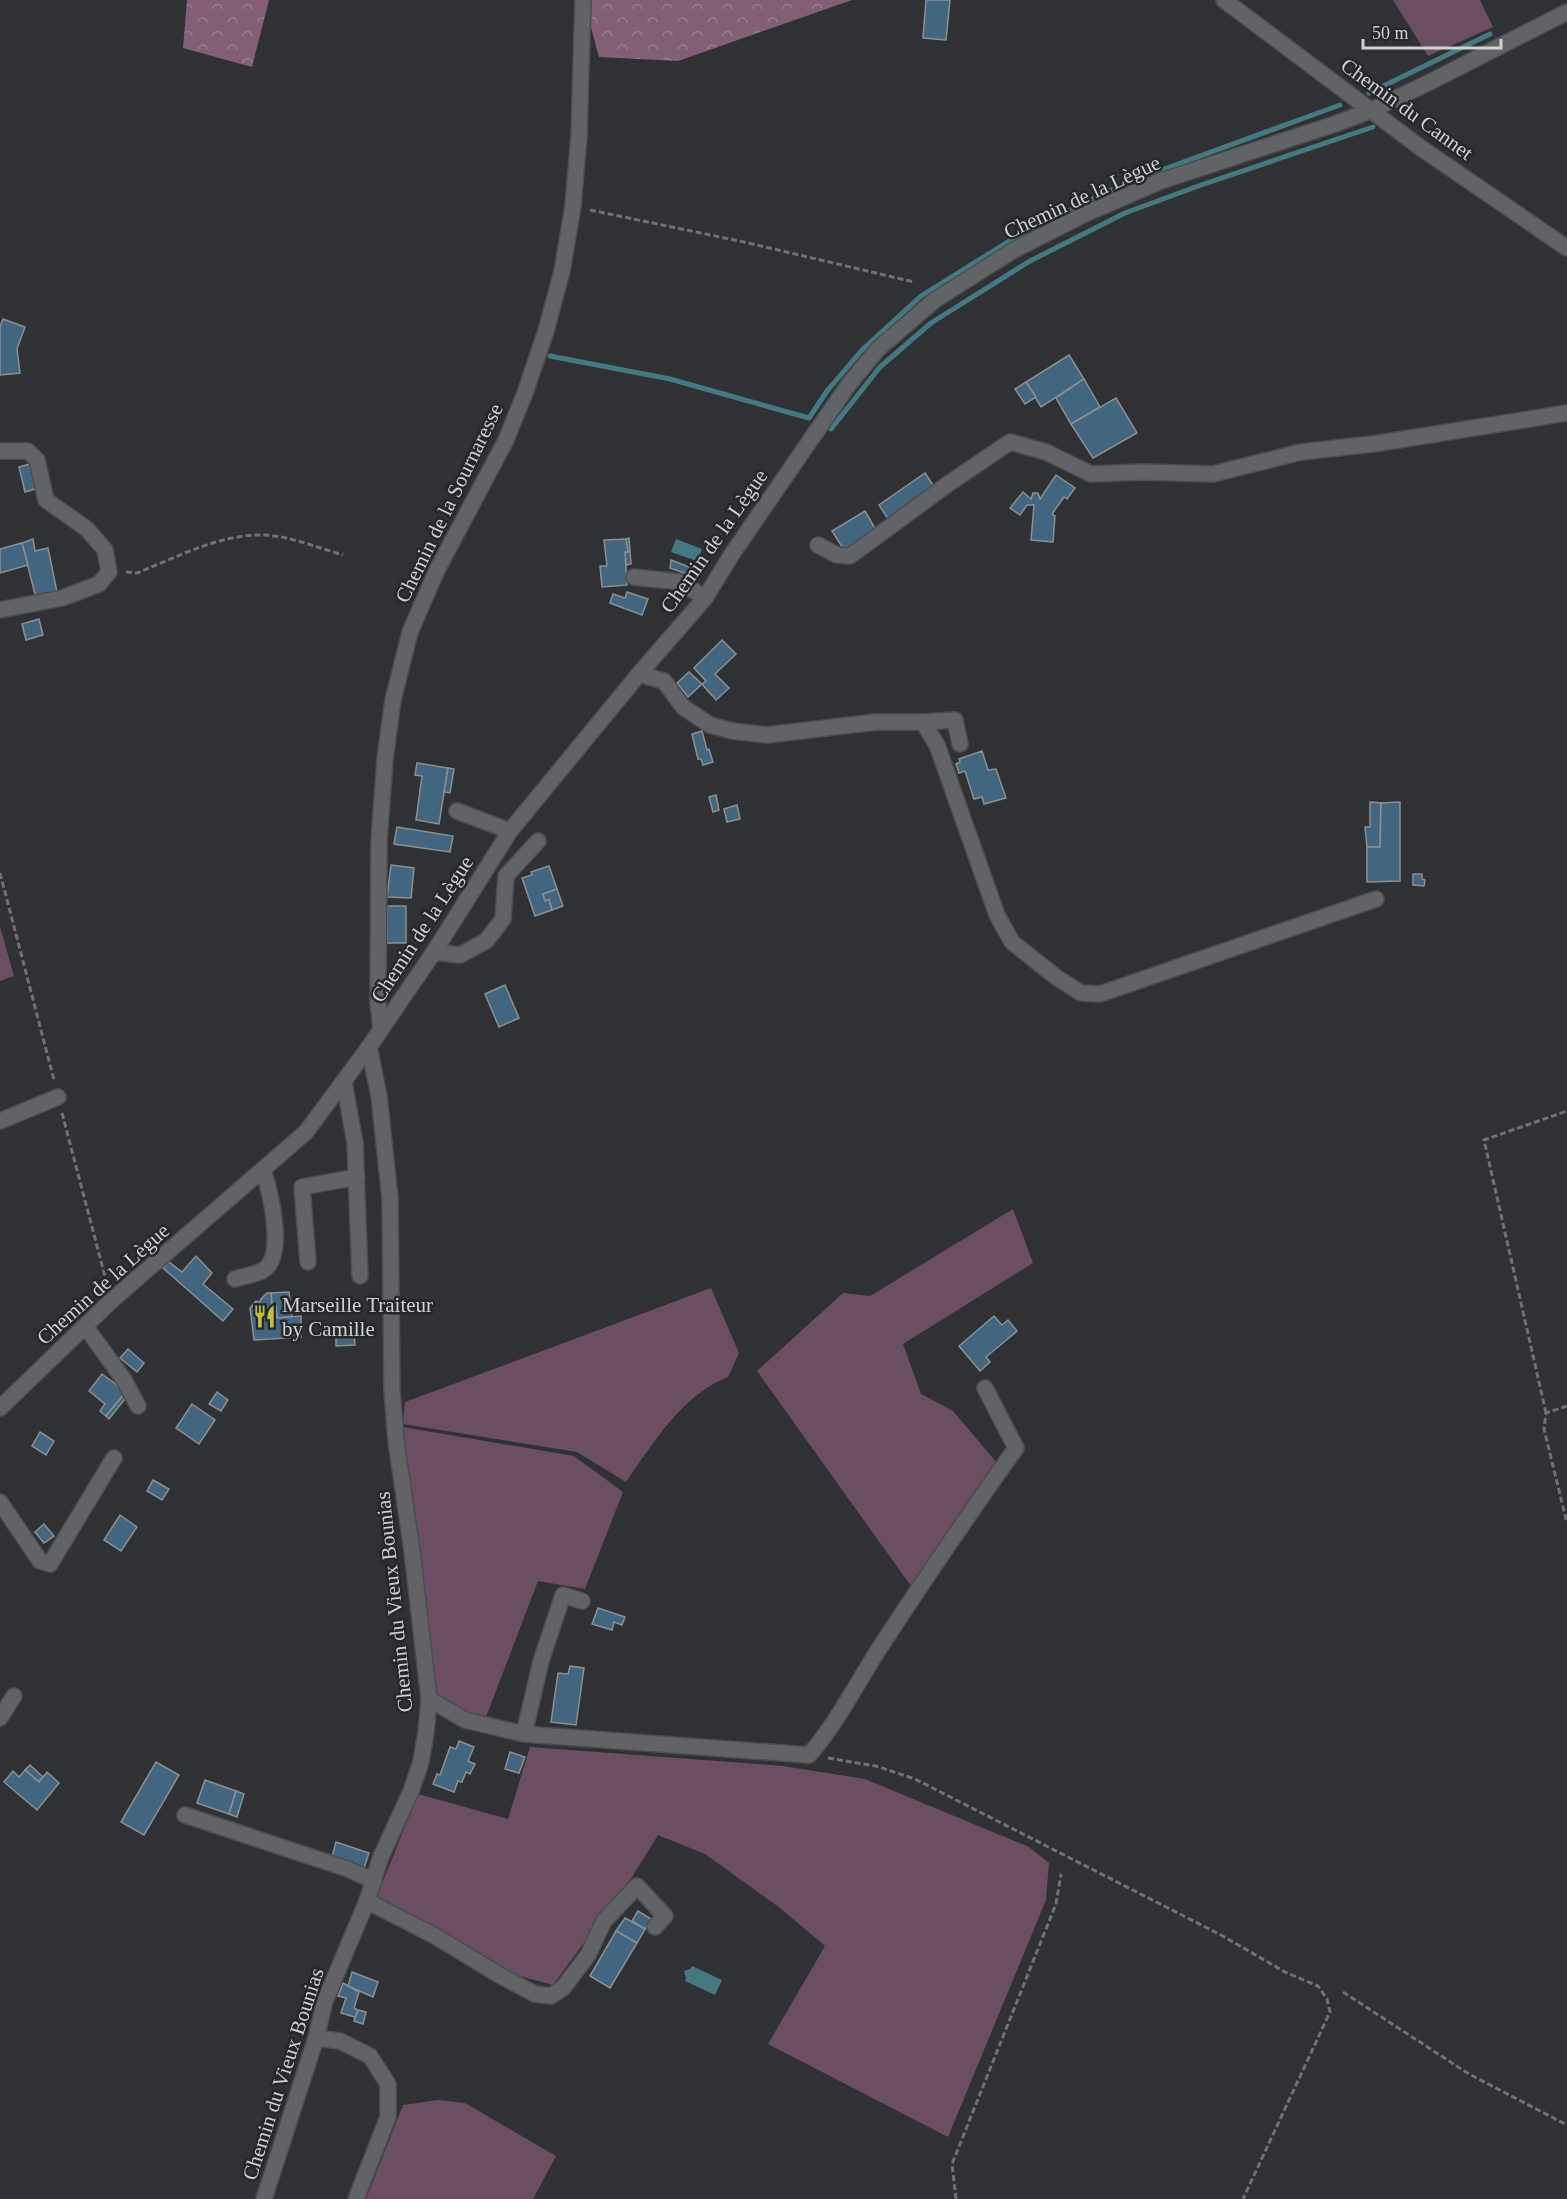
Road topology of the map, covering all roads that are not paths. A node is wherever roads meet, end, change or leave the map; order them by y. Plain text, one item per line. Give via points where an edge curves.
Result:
1 (583, 0) edge
2 (1224, 0) edge
3 (1567, 12) edge
4 (1372, 110) junction
5 (1567, 248) edge
6 (1567, 412) edge
7 (0, 451) edge
8 (818, 545) dead end
9 (634, 577) dead end
10 (705, 598) junction
11 (0, 610) edge
12 (639, 674) junction
13 (923, 722) junction
14 (960, 744) dead end
15 (458, 811) dead end
16 (510, 831) junction
17 (538, 841) dead end
18 (1376, 898) dead end
19 (434, 952) junction
20 (381, 1028) junction
21 (369, 1047) junction
22 (344, 1082) junction
23 (58, 1097) dead end
24 (0, 1121) edge
25 (263, 1170) junction
26 (357, 1177) junction
27 (308, 1262) dead end
28 (360, 1276) dead end
29 (235, 1279) dead end
30 (85, 1326) junction
31 (985, 1388) dead end
32 (138, 1406) dead end
33 (0, 1408) edge
34 (114, 1458) dead end
35 (0, 1502) edge
36 (582, 1601) dead end
37 (14, 1696) dead end
38 (429, 1699) junction
39 (0, 1718) edge
40 (524, 1734) junction
41 (185, 1815) dead end
42 (374, 1881) junction
43 (367, 1901) junction
44 (655, 1927) dead end
45 (316, 2038) junction
46 (264, 2199) edge
47 (356, 2199) edge

1 - 20 street, Chemin de la Sournaresse via 573,206 557,291 506,440 442,560 410,632 393,700 379,841
2 - 4 street, Chemin du Cannet
3 - 4 street, Chemin de la Lègue
4 - 5 street, Chemin du Cannet
4 - 10 street, Chemin de la Lègue via 1161,181 1087,213 1014,250 935,300 878,349 849,384
6 - 8 street via 1300,452 1213,474 1091,474 1046,452 1010,442 850,556 837,555
7 - 11 street via 28,451 37,460 46,500 87,529 105,550 109,572 99,584 62,598
9 - 10 street via 680,582
10 - 12 street, Chemin de la Lègue
12 - 13 street via 664,681 683,706 710,725 732,731 767,735 876,722
12 - 16 street, Chemin de la Lègue
13 - 14 street via 955,720
13 - 18 street via 937,745 997,915 1012,942 1081,993 1100,994
15 - 16 street
16 - 19 street, Chemin de la Lègue
17 - 19 street via 506,876 503,919 486,941 460,955
19 - 20 street, Chemin de la Lègue
20 - 21 street, Chemin de la Lègue
21 - 22 street, Chemin de la Lègue
21 - 38 street, Chemin du Vieux Bounias via 379,1096 390,1198 390,1340 396,1441
22 - 25 street, Chemin de la Lègue via 306,1132
22 - 26 street
23 - 24 street
25 - 29 street via 272,1199 272,1259 263,1271
25 - 30 street, Chemin de la Lègue
26 - 27 street via 302,1187
26 - 28 street
30 - 32 street
30 - 33 street, Chemin de la Lègue
31 - 40 street via 1016,1448 971,1510 827,1734 809,1755
34 - 35 street via 50,1564 40,1561
36 - 40 street via 562,1595
37 - 39 street
38 - 40 street via 465,1720
38 - 42 street, Chemin du Vieux Bounias via 421,1762
41 - 42 street
42 - 43 street, Chemin du Vieux Bounias
43 - 44 street via 535,1994 551,1996 563,1988 588,1955 604,1922 637,1886 665,1916
43 - 45 street, Chemin du Vieux Bounias via 325,2001
45 - 46 street, Chemin du Vieux Bounias
45 - 47 street via 340,2041 370,2056 388,2084 388,2117

